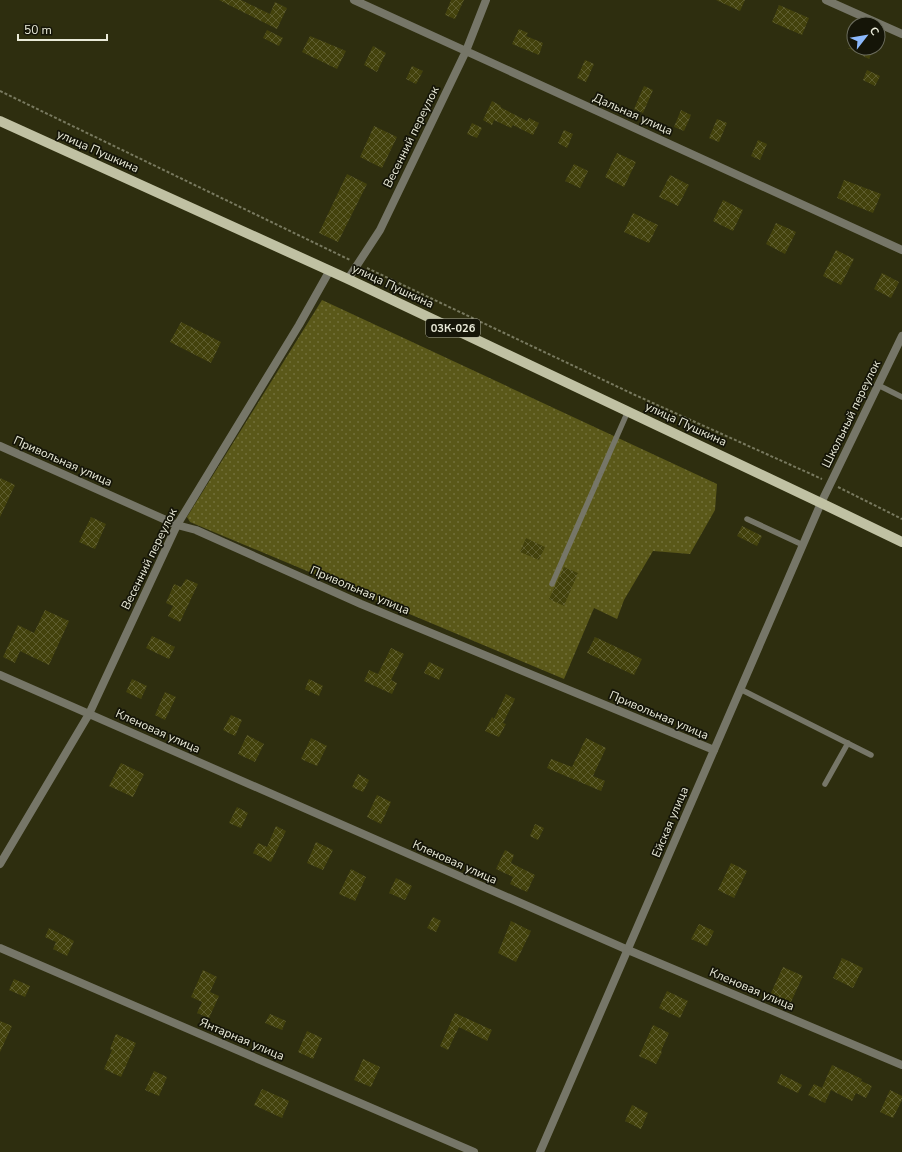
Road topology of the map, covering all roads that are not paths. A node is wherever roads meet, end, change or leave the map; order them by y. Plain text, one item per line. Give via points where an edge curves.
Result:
1 (354, 0) edge
2 (486, 0) edge
3 (826, 0) edge
4 (902, 34) edge
5 (466, 51) junction
6 (0, 121) edge
7 (902, 250) edge
8 (330, 270) junction
9 (348, 279) junction
10 (902, 336) edge
11 (878, 386) junction
12 (902, 397) edge
13 (628, 411) junction
14 (0, 446) edge
15 (821, 502) junction
16 (746, 519) dead end
17 (177, 525) junction
18 (902, 542) edge
19 (803, 545) junction
20 (552, 584) dead end
21 (0, 675) edge
22 (740, 689) junction
23 (89, 714) junction
24 (848, 743) junction
25 (714, 750) junction
26 (871, 756) dead end
27 (825, 784) dead end
28 (0, 864) edge
29 (0, 948) edge
30 (628, 950) junction
31 (902, 1065) edge
32 (474, 1152) edge
33 (540, 1152) edge

1 - 5 street, Дальная улица
2 - 5 street, Весенний переулок
3 - 4 street
5 - 7 street, Дальная улица
5 - 9 street, Весенний переулок via 380,230
6 - 8 main road, улица Пушкина / 03К-026
8 - 9 main road, улица Пушкина / 03К-026
8 - 17 street, Весенний переулок
9 - 13 main road, улица Пушкина / 03К-026
10 - 11 street, Школьный переулок
11 - 12 lane
11 - 15 street, Школьный переулок
13 - 15 main road, улица Пушкина / 03К-026
13 - 20 lane
14 - 17 street, Привольная улица
15 - 18 main road, улица Пушкина / 03К-026
15 - 19 street, Ейская улица
16 - 19 lane
17 - 23 street, Весенний переулок
17 - 25 street, Привольная улица via 196,530 361,604
19 - 22 street, Ейская улица
21 - 23 street, Кленовая улица
22 - 24 lane
22 - 25 street, Ейская улица
23 - 28 street, Весенний переулок
23 - 30 street, Кленовая улица
24 - 26 lane
24 - 27 lane
25 - 30 street, Ейская улица
29 - 32 street, Янтарная улица
30 - 31 street, Кленовая улица
30 - 33 street, Ейская улица

